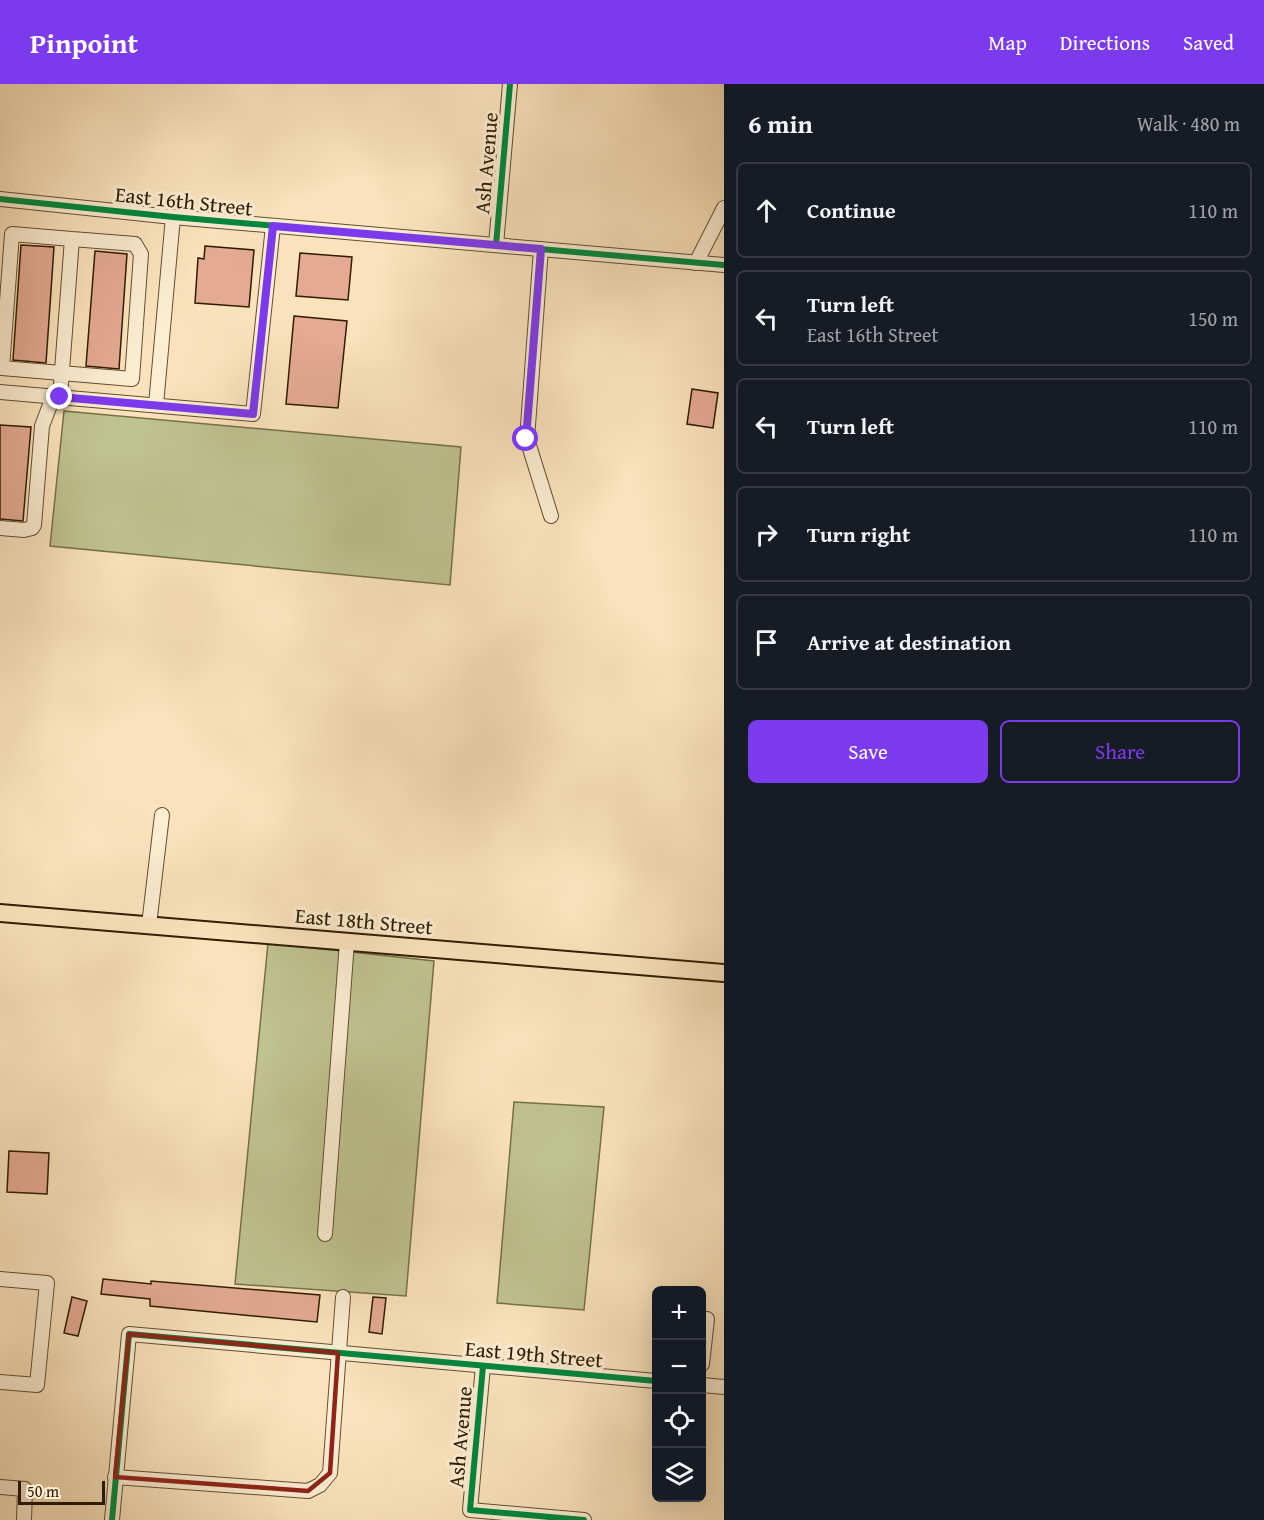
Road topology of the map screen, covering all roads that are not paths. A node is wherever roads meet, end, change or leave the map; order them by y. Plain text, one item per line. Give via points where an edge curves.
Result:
1 (510, 84) edge
2 (0, 199) edge
3 (724, 208) edge
4 (172, 218) junction
5 (273, 226) junction
6 (72, 239) junction
7 (496, 245) junction
8 (541, 249) junction
9 (696, 263) junction
10 (724, 265) edge
11 (4, 292) edge
12 (137, 309) junction
13 (164, 312) junction
14 (61, 373) junction
15 (0, 392) edge
16 (56, 397) junction
17 (156, 405) junction
18 (551, 516) dead end
19 (0, 528) edge
20 (162, 815) dead end
21 (0, 913) edge
22 (149, 925) junction
23 (346, 942) junction
24 (724, 973) edge
25 (325, 1234) dead end
26 (0, 1279) edge
27 (343, 1297) dead end
28 (707, 1319) dead end
29 (704, 1340) edge
30 (339, 1353) junction
31 (483, 1366) junction
32 (652, 1381) edge
33 (0, 1382) edge
34 (706, 1385) edge
35 (724, 1387) edge
36 (115, 1477) junction
37 (0, 1487) edge
38 (562, 1519) edge
39 (24, 1520) edge
40 (111, 1520) edge
41 (584, 1520) edge

1 - 7 street, Ash Avenue
2 - 4 street, East 16th Street
3 - 9 street
4 - 5 street, East 16th Street
4 - 13 street
5 - 7 street, East 16th Street
5 - 17 street via 253,414
6 - 11 street via 12,234
6 - 12 street via 135,244 141,254
6 - 14 street
7 - 8 street, East 16th Street
8 - 9 street, East 16th Street
8 - 18 street via 526,439
9 - 10 street, East 16th Street
11 - 14 street via 2,368
12 - 13 street
12 - 14 street via 132,379
13 - 17 street
14 - 16 street
15 - 16 street
16 - 17 street
16 - 19 street via 42,426 34,525 24,530
20 - 22 street
21 - 22 main road, East 18th Street
22 - 23 main road, East 18th Street
23 - 24 main road, East 18th Street
23 - 25 street
26 - 33 street via 46,1283 37,1385
27 - 30 street
28 - 29 street
30 - 31 street, East 19th Street
30 - 36 street via 330,1473 320,1485 308,1491
30 - 36 street, East 19th Street via 129,1334
31 - 32 street, East 19th Street
31 - 38 street, Ash Avenue via 470,1510
34 - 35 street
36 - 40 street
37 - 39 street via 26,1489
38 - 41 street

